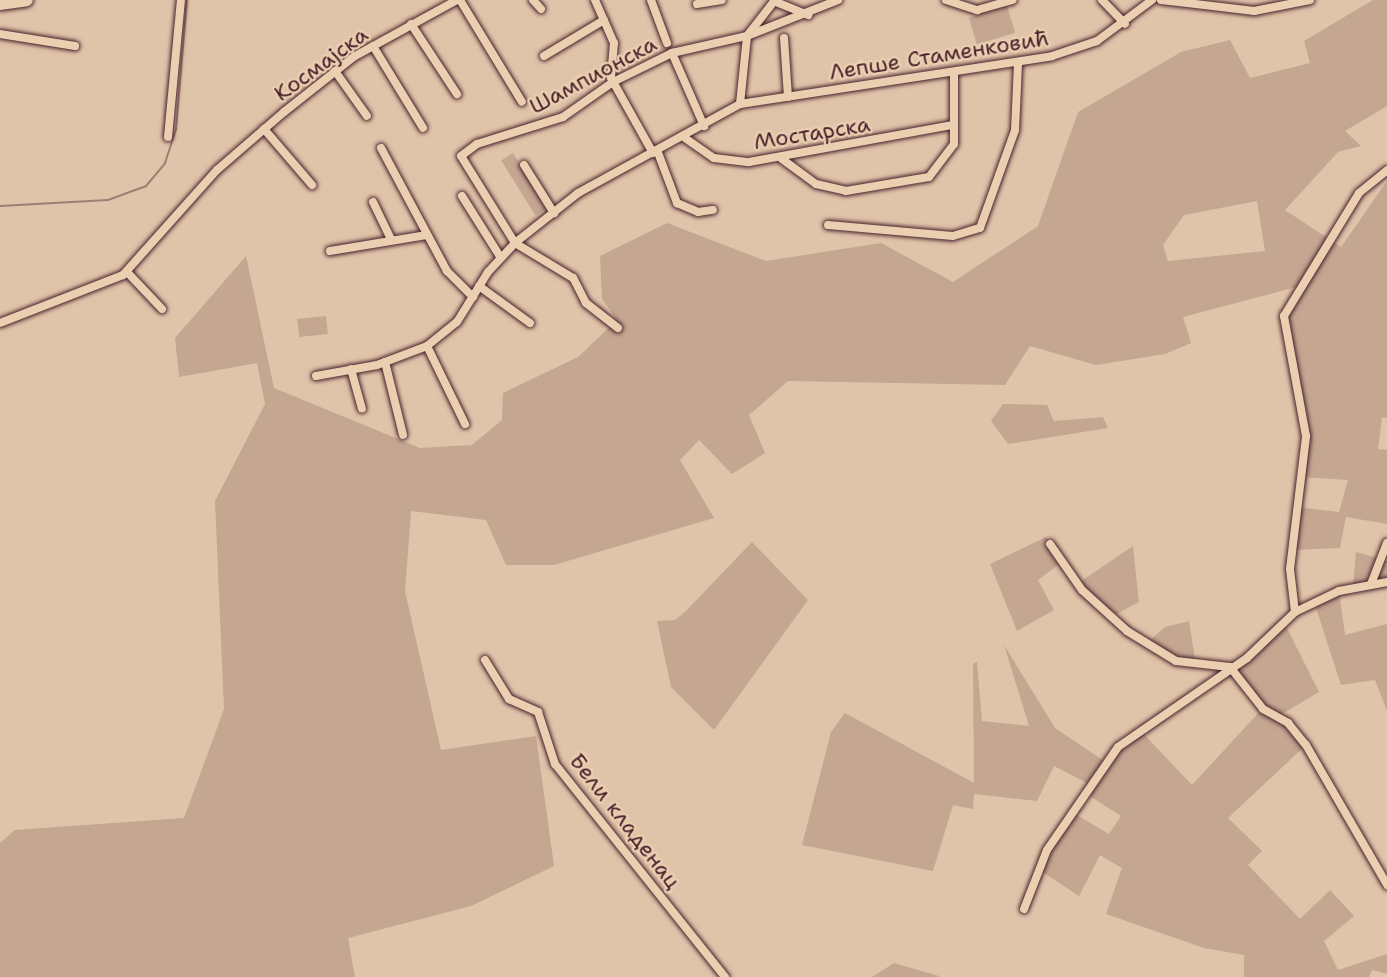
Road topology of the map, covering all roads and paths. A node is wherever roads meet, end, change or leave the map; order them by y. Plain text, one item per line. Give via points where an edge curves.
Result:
1 (27, 0) edge
2 (181, 0) edge
3 (458, 0) edge
4 (533, 0) edge
5 (596, 0) edge
6 (651, 0) edge
7 (722, 0) edge
8 (838, 0) edge
9 (946, 0) edge
10 (1013, 0) edge
11 (1102, 0) edge
12 (1152, 0) edge
13 (1161, 0) edge
14 (1310, 0) edge
15 (776, 1) edge
16 (0, 4) edge
17 (697, 4) dead end
18 (541, 9) dead end
19 (809, 15) junction
20 (604, 20) junction
21 (411, 24) junction
22 (1125, 24) junction
23 (0, 34) edge
24 (747, 36) junction
25 (784, 38) dead end
26 (667, 43) dead end
27 (75, 46) dead end
28 (373, 46) junction
29 (672, 53) junction
30 (544, 56) dead end
31 (1018, 64) junction
32 (335, 71) junction
33 (954, 72) junction
34 (613, 82) junction
35 (458, 94) dead end
36 (788, 97) junction
37 (522, 102) dead end
38 (740, 104) junction
39 (367, 116) dead end
40 (952, 125) junction
41 (704, 126) junction
42 (423, 128) dead end
43 (264, 129) junction
44 (168, 137) dead end
45 (685, 138) junction
46 (381, 148) dead end
47 (655, 152) junction
48 (782, 159) junction
49 (524, 165) dead end
50 (1387, 170) edge
51 (312, 185) dead end
52 (462, 196) dead end
53 (373, 202) dead end
54 (714, 210) dead end
55 (554, 213) junction
56 (828, 225) dead end
57 (427, 235) junction
58 (391, 239) junction
59 (515, 243) junction
60 (330, 251) dead end
61 (501, 258) junction
62 (127, 272) junction
63 (478, 286) junction
64 (473, 297) junction
65 (162, 309) dead end
66 (0, 323) edge
67 (530, 323) dead end
68 (618, 328) dead end
69 (427, 346) junction
70 (385, 362) junction
71 (351, 369) junction
72 (316, 376) dead end
73 (362, 409) dead end
74 (465, 424) dead end
75 (403, 435) dead end
76 (1387, 543) edge
77 (1050, 544) dead end
78 (1387, 582) edge
79 (1371, 584) junction
80 (1295, 612) junction
81 (485, 660) dead end
82 (1230, 667) junction
83 (1387, 885) edge
84 (1024, 909) dead end
85 (725, 977) edge

1 - 16 main road
2 - 44 street
3 - 21 street, Космајска
3 - 37 street
4 - 18 street
5 - 20 street
6 - 26 street
7 - 17 street
8 - 19 street, Шампионска
9 - 10 street via 977,10
11 - 22 street
12 - 22 street, Лепше Стаменковић
13 - 14 street via 1254,10
15 - 19 street
15 - 24 street
19 - 24 street, Шампионска
20 - 30 street
20 - 34 street via 614,43
21 - 28 street, Космајска
21 - 35 street
22 - 31 street, Лепше Стаменковић via 1077,48
23 - 27 street
24 - 29 street, Шампионска
24 - 38 street
25 - 36 street
28 - 32 street, Космајска
28 - 42 street
29 - 34 street, Шампионска
29 - 41 street
31 - 33 street, Лепше Стаменковић
31 - 56 street via 1015,130 980,228 953,236
32 - 39 street
32 - 43 street, Космајска
33 - 36 street, Лепше Стаменковић
33 - 40 street
34 - 47 street
34 - 59 street, Шампионска via 563,117 477,144 460,156
36 - 38 street, Лепше Стаменковић
38 - 41 street, Лепше Стаменковић
40 - 48 street, Мостарска
40 - 48 street via 954,144 934,173 894,186 859,192 816,184
41 - 45 street, Лепше Стаменковић
43 - 51 street
43 - 62 street, Космајска via 217,170
45 - 47 street, Лепше Стаменковић
45 - 48 street, Мостарска via 694,148 728,161
46 - 57 street
47 - 54 street via 677,203 698,212
47 - 55 street, Лепше Стаменковић via 603,178
49 - 55 street
50 - 80 street via 1359,193 1284,316 1306,436 1290,569
52 - 61 street
53 - 58 street
55 - 59 street, Лепше Стаменковић
57 - 58 street
57 - 64 street via 447,271
58 - 60 street
59 - 61 street, Лепше Стаменковић
59 - 68 street via 573,278 586,303
61 - 63 street, Лепше Стаменковић
62 - 65 street
62 - 66 street via 19,320
63 - 64 street, Лепше Стаменковић
63 - 67 street
64 - 69 street, Лепше Стаменковић via 457,321
69 - 70 street, Лепше Стаменковић
69 - 74 street
70 - 71 street, Лепше Стаменковић
70 - 75 street
71 - 72 street, Лепше Стаменковић
71 - 73 street
76 - 79 street
77 - 82 street via 1082,590 1127,631 1176,661
78 - 79 street
79 - 80 street via 1339,591
80 - 82 street
81 - 85 street, Бели кладенац via 509,699 538,712 555,764
82 - 83 street via 1263,709 1288,723 1306,744
82 - 84 street via 1104,761 1043,857

